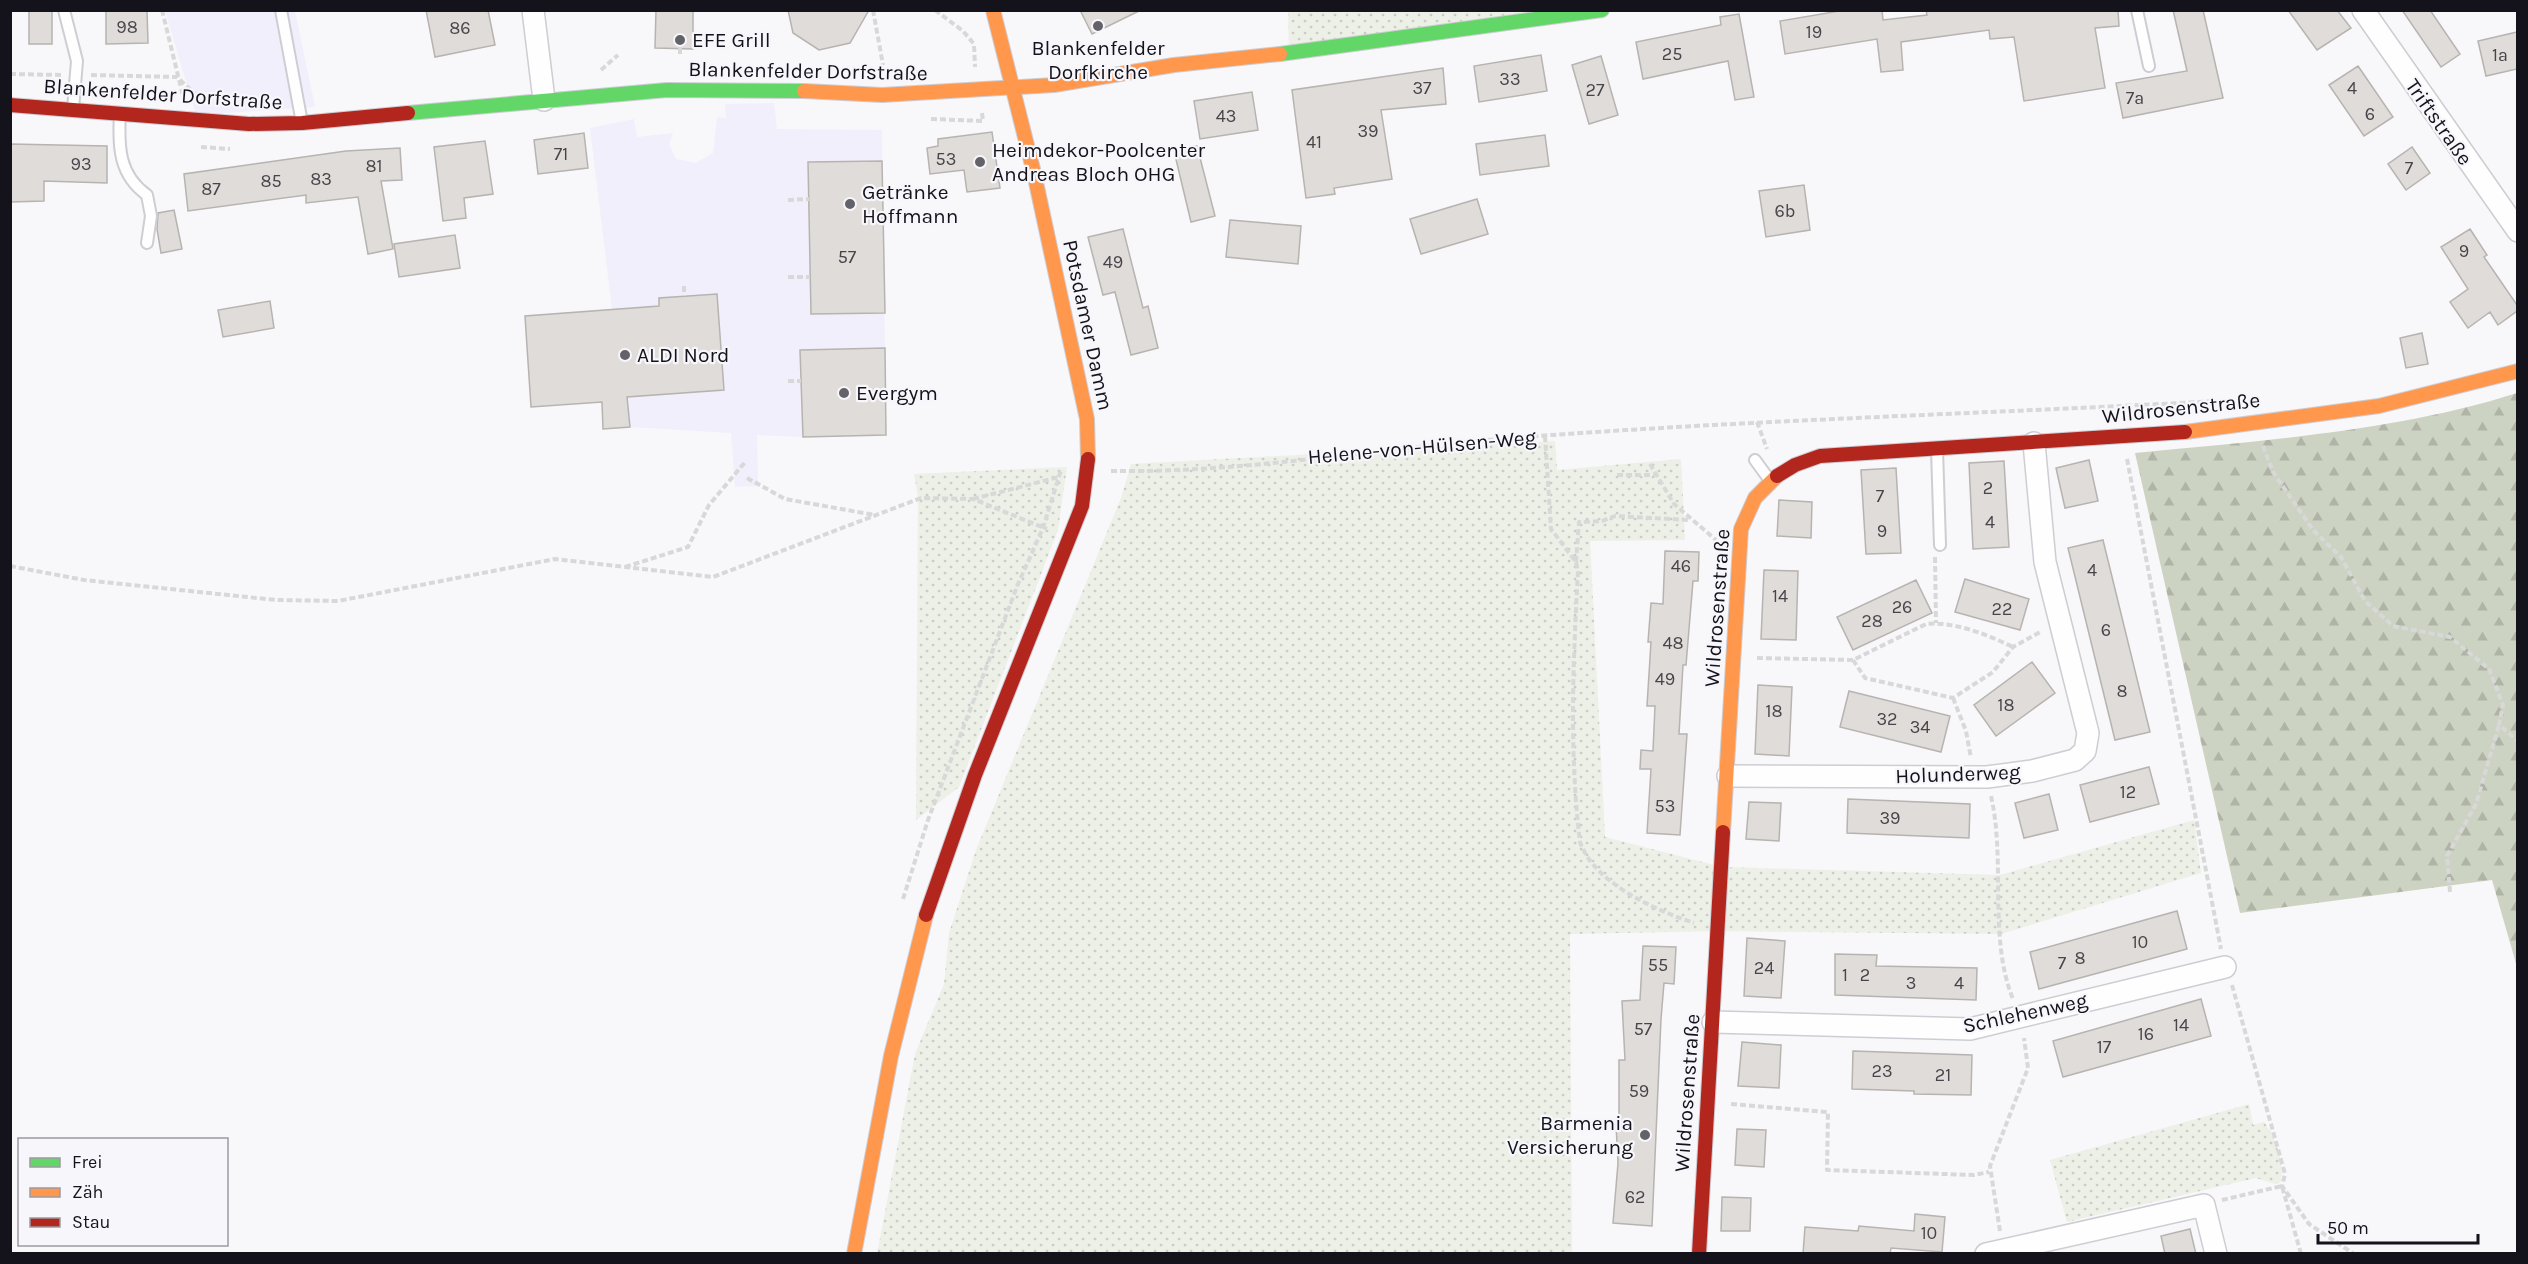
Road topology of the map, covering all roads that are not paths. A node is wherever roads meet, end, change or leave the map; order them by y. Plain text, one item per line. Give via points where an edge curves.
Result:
1 (64, 10) edge
2 (281, 10) edge
3 (533, 10) edge
4 (993, 10) edge
5 (1602, 10) edge
6 (2138, 10) edge
7 (2363, 10) edge
8 (2149, 66) dead end
9 (1012, 89) junction
10 (544, 100) junction
11 (10, 105) edge
12 (73, 109) junction
13 (120, 114) junction
14 (302, 123) junction
15 (2517, 231) edge
16 (147, 243) dead end
17 (2517, 371) edge
18 (2034, 443) junction
19 (1937, 449) junction
20 (1755, 460) dead end
21 (1771, 482) junction
22 (1940, 545) road end
23 (1728, 776) junction
24 (2225, 967) road end
25 (1713, 1022) junction
26 (2036, 1248) edge
27 (854, 1254) edge
28 (1699, 1254) edge
29 (1986, 1254) edge
30 (2216, 1254) edge

1 - 12 lane via 77,61
2 - 14 lane
3 - 10 street
4 - 9 main road, Potsdamer Damm
5 - 9 main road, Blankenfelder Dorfstraße
6 - 8 lane
7 - 15 street, Triftstraße
9 - 10 main road, Blankenfelder Dorfstraße via 882,95 667,90
9 - 27 main road, Potsdamer Damm via 1077,364 1087,419 1088,469 1082,506 958,820 918,941
10 - 14 main road, Blankenfelder Dorfstraße
11 - 12 main road, Blankenfelder Dorfstraße
12 - 13 main road, Blankenfelder Dorfstraße
13 - 14 main road, Blankenfelder Dorfstraße
13 - 16 lane via 124,167 132,185 147,195 151,216
17 - 18 main road, Wildrosenstraße via 2379,406 2181,433
18 - 19 main road, Wildrosenstraße
18 - 23 street, Holunderweg via 2045,562 2088,733 2085,751 2075,760 2032,771 1975,777
19 - 21 main road, Wildrosenstraße via 1820,456 1795,465
19 - 22 lane
20 - 21 lane
21 - 23 main road, Wildrosenstraße via 1755,498 1741,529
23 - 25 main road, Wildrosenstraße
24 - 25 street, Schlehenweg via 1970,1029
25 - 28 main road, Wildrosenstraße
26 - 29 street
26 - 30 street via 2204,1205

